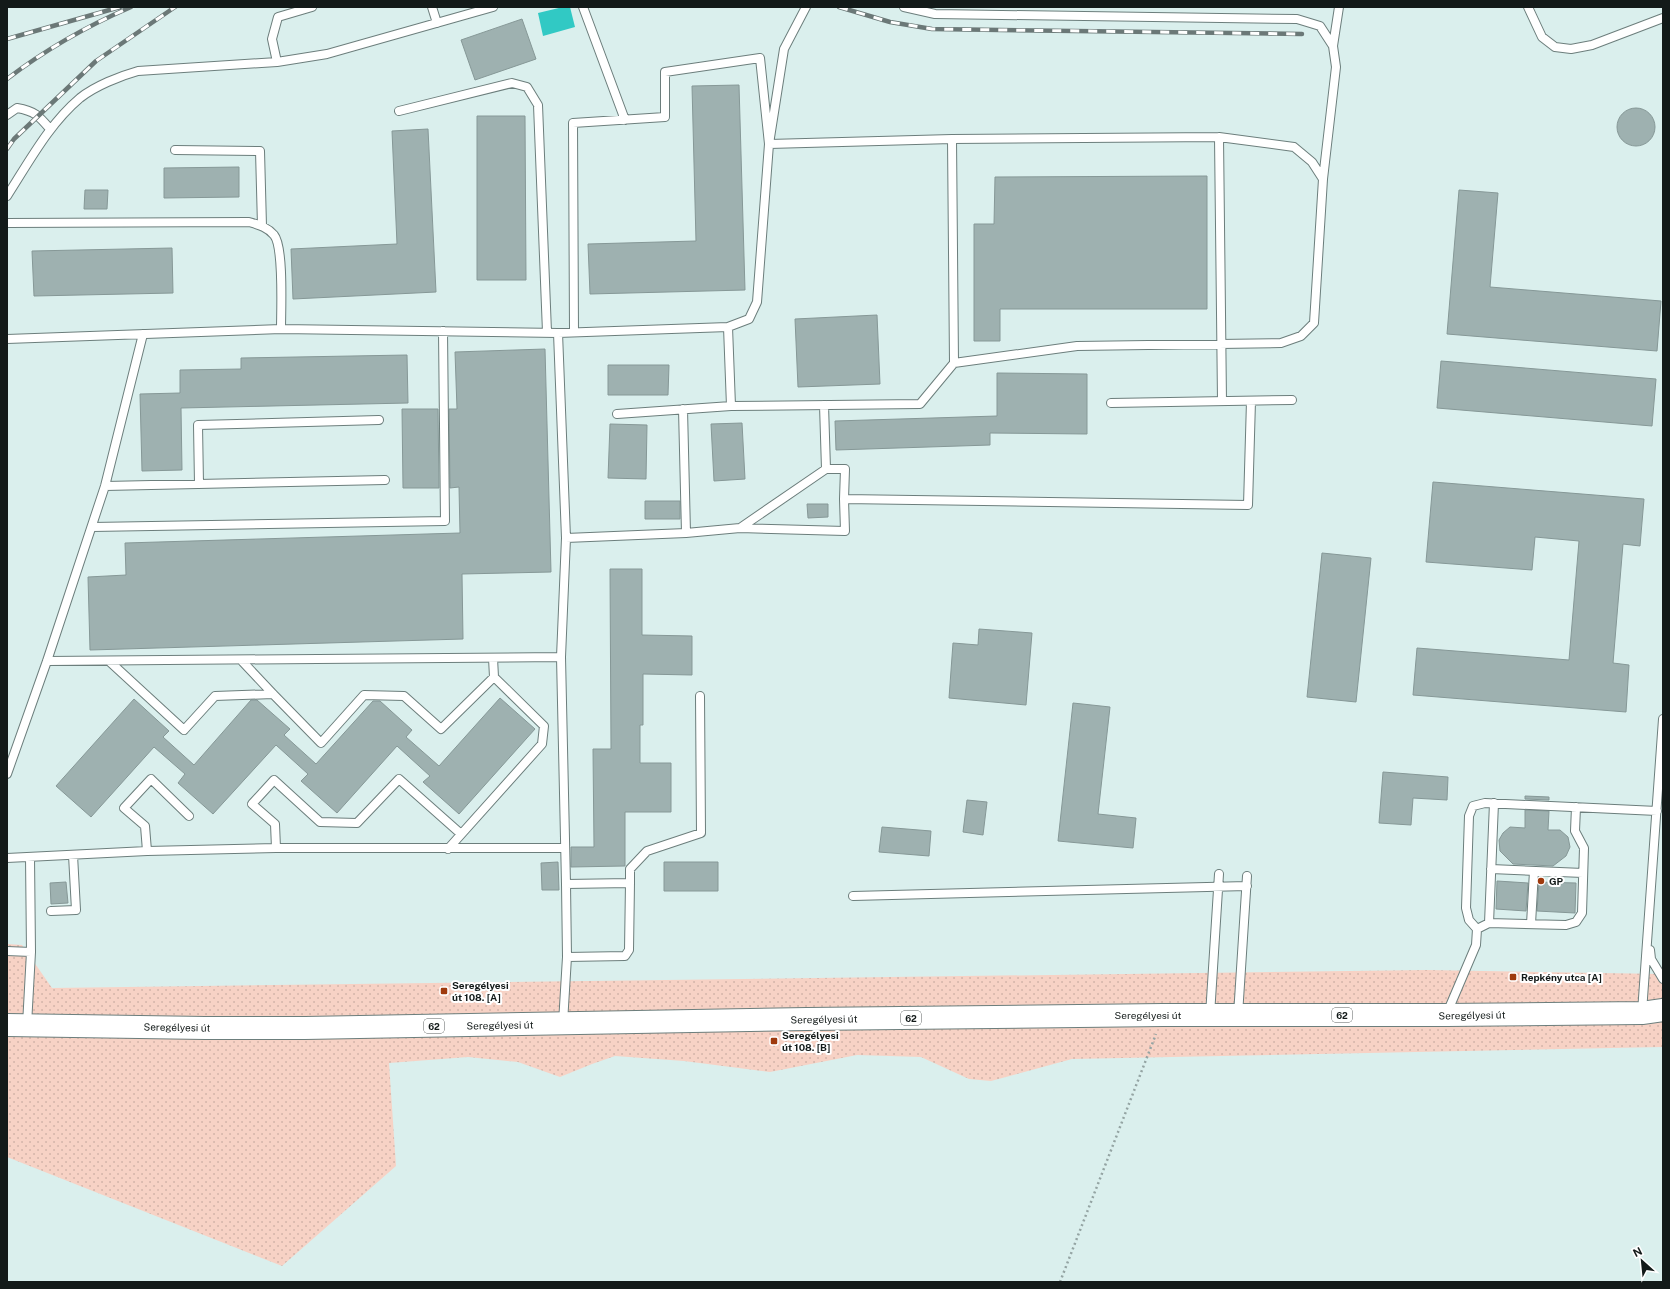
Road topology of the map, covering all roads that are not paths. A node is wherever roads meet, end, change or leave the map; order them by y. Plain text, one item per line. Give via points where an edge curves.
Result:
1 (312, 7) edge
2 (432, 7) edge
3 (493, 7) edge
4 (583, 7) edge
5 (806, 7) edge
6 (904, 7) edge
7 (1339, 7) edge
8 (1528, 7) edge
9 (1663, 18) edge
10 (437, 23) junction
11 (1333, 46) junction
12 (277, 62) junction
13 (399, 112) dead end
14 (7, 115) edge
15 (625, 120) junction
16 (50, 129) junction
17 (1219, 137) junction
18 (952, 139) junction
19 (769, 144) junction
20 (175, 150) dead end
21 (1323, 179) junction
22 (7, 196) edge
23 (7, 223) edge
24 (262, 226) junction
25 (728, 328) junction
26 (281, 329) junction
27 (442, 331) junction
28 (547, 332) junction
29 (574, 332) junction
30 (558, 333) junction
31 (142, 334) junction
32 (7, 339) edge
33 (1220, 344) junction
34 (954, 363) junction
35 (1292, 400) dead end
36 (1222, 401) junction
37 (1251, 401) junction
38 (1111, 404) dead end
39 (824, 405) junction
40 (731, 406) junction
41 (683, 409) junction
42 (618, 414) dead end
43 (379, 420) dead end
44 (826, 469) junction
45 (385, 480) dead end
46 (199, 484) junction
47 (105, 486) junction
48 (844, 499) junction
49 (92, 527) junction
50 (740, 528) junction
51 (686, 533) junction
52 (566, 538) junction
53 (561, 657) junction
54 (494, 658) junction
55 (241, 660) junction
56 (47, 661) junction
57 (109, 661) junction
58 (494, 677) junction
59 (273, 694) junction
60 (700, 696) dead end
61 (1663, 719) edge
62 (7, 774) edge
63 (1494, 803) junction
64 (1576, 807) junction
65 (1657, 811) junction
66 (189, 816) dead end
67 (461, 834) junction
68 (276, 848) junction
69 (565, 848) junction
70 (448, 849) junction
71 (147, 851) junction
72 (73, 855) junction
73 (30, 857) junction
74 (7, 858) edge
75 (1491, 869) junction
76 (1534, 871) junction
77 (1583, 873) junction
78 (1219, 874) dead end
79 (1247, 876) dead end
80 (630, 883) junction
81 (566, 884) junction
82 (1219, 886) junction
83 (1247, 886) junction
84 (853, 896) dead end
85 (51, 911) dead end
86 (1489, 923) junction
87 (1531, 924) junction
88 (1477, 929) junction
89 (1648, 940) junction
90 (7, 951) edge
91 (31, 952) junction
92 (567, 957) junction
93 (1663, 978) edge
94 (1652, 1011) edge
95 (1446, 1015) junction
96 (1210, 1016) junction
97 (1238, 1016) junction
98 (1663, 1018) edge
99 (563, 1024) junction
100 (17, 1025) edge

1 - 12 lane via 278,17 272,39
2 - 10 lane
3 - 10 lane
4 - 15 lane
5 - 19 lane via 784,49
6 - 11 lane via 935,14 1297,20 1320,26
7 - 11 lane
8 - 9 lane via 1542,37 1555,47 1571,49 1592,45
10 - 12 lane via 327,54
11 - 21 lane via 1336,67
12 - 16 lane via 138,71 118,77 81,97
13 - 28 lane via 512,83 527,87 538,105
14 - 16 lane via 17,108 30,110
15 - 19 lane via 665,117 665,72 760,58
15 - 29 lane via 573,123
16 - 22 lane
17 - 18 lane
17 - 21 lane via 1294,147 1312,162
17 - 33 lane
18 - 19 lane
18 - 34 lane
19 - 25 lane via 757,302 749,319
20 - 24 lane via 260,150
21 - 33 lane via 1314,323 1301,336 1281,343
23 - 24 lane via 250,222
24 - 26 lane via 275,236 280,252
25 - 29 lane
25 - 40 lane
26 - 27 lane
26 - 31 lane
27 - 28 lane
27 - 49 lane via 445,521
28 - 30 lane
29 - 30 lane
30 - 52 lane
31 - 32 lane
31 - 47 lane
33 - 34 lane via 1077,346
33 - 36 lane
34 - 39 lane via 920,404
35 - 37 lane
36 - 37 lane
36 - 38 lane
37 - 48 lane via 1248,505
39 - 40 lane
39 - 44 lane
40 - 41 lane
41 - 42 lane
41 - 51 lane
43 - 46 lane via 198,425
44 - 48 lane via 845,469
44 - 50 lane
45 - 46 lane
46 - 47 lane
47 - 49 lane
48 - 50 lane via 845,531
49 - 56 lane
50 - 51 lane
51 - 52 lane
52 - 53 lane
53 - 54 lane
53 - 69 lane
54 - 55 lane
54 - 58 lane
55 - 57 lane
55 - 59 lane
56 - 57 lane
56 - 62 lane
57 - 59 lane via 184,730 215,696
58 - 59 lane via 441,729 404,696 364,695 321,743
58 - 67 lane via 544,726 542,744
60 - 80 lane via 701,833 647,851 630,869
61 - 65 lane
63 - 64 lane
63 - 75 lane
63 - 88 lane via 1473,806 1469,816 1466,908 1469,920
64 - 65 lane
64 - 77 lane via 1575,831 1584,848
65 - 89 lane
66 - 71 lane via 151,779 124,808 145,826
67 - 68 lane via 399,779 357,823 320,822 274,780 252,804 275,824
67 - 70 lane
68 - 70 lane
68 - 71 lane
69 - 70 lane
69 - 81 lane
71 - 72 lane
72 - 73 lane
72 - 85 lane via 76,910
73 - 74 lane
73 - 91 lane
75 - 76 lane
75 - 86 lane
76 - 77 lane
76 - 87 lane
77 - 87 lane via 1582,913 1576,922 1566,925
78 - 82 lane
79 - 83 lane
80 - 81 lane
80 - 92 lane via 629,950 625,956
81 - 92 lane
82 - 83 lane
82 - 84 lane
82 - 96 lane
83 - 97 lane
86 - 87 lane
86 - 88 lane
88 - 95 lane via 1476,944
89 - 93 lane via 1651,959
89 - 94 lane
90 - 91 lane
91 - 100 lane
92 - 99 lane
94 - 95 main road, Seregélyesi út / 62
94 - 98 main road, Seregélyesi út / 62
95 - 97 main road, Seregélyesi út / 62
96 - 97 main road, Seregélyesi út / 62
96 - 99 main road, Seregélyesi út / 62
99 - 100 main road, Seregélyesi út / 62 via 228,1028

